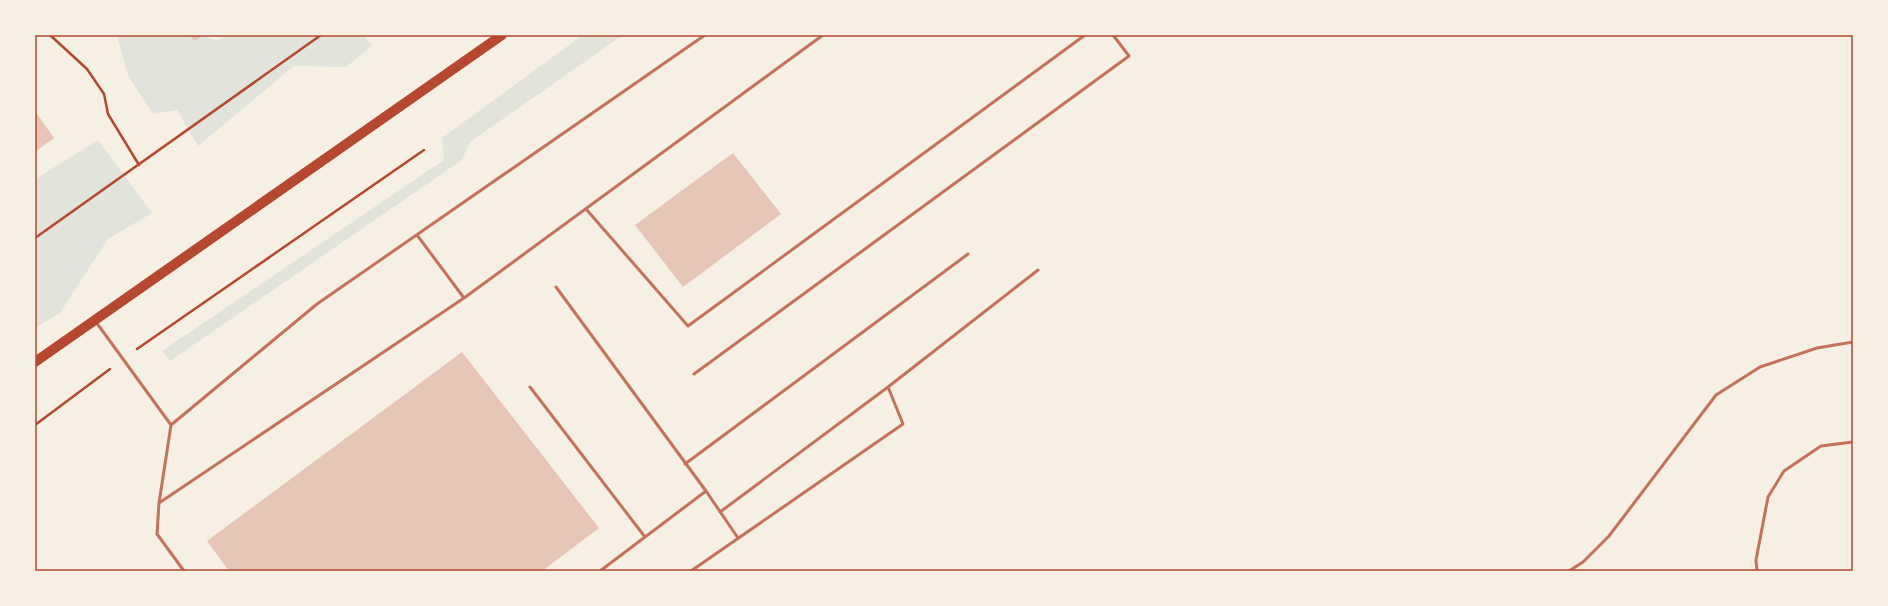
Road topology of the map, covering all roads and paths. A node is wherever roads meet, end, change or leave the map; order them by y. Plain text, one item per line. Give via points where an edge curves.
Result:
1 (50, 35) edge
2 (321, 35) edge
3 (502, 35) edge
4 (705, 35) edge
5 (823, 35) edge
6 (1085, 35) edge
7 (1113, 35) edge
8 (424, 150) dead end
9 (139, 165) junction
10 (586, 209) junction
11 (417, 235) junction
12 (35, 238) edge
13 (968, 254) dead end
14 (1038, 270) dead end
15 (556, 287) dead end
16 (464, 298) junction
17 (94, 320) junction
18 (1853, 342) edge
19 (123, 359) junction
20 (35, 362) edge
21 (694, 374) dead end
22 (530, 387) dead end
23 (888, 387) junction
24 (35, 425) edge
25 (171, 425) junction
26 (1853, 442) edge
27 (685, 464) junction
28 (706, 491) junction
29 (159, 503) junction
30 (720, 512) junction
31 (645, 536) junction
32 (738, 538) junction
33 (184, 571) edge
34 (600, 571) edge
35 (691, 571) edge
36 (1569, 571) edge
37 (1757, 571) edge

1 - 9 path via 87,69 104,94 108,114
2 - 9 path
3 - 17 main road
4 - 11 lane
5 - 10 lane
6 - 10 lane via 688,326
7 - 21 lane via 1129,56
8 - 19 path
9 - 12 path
10 - 16 lane
11 - 16 lane
11 - 25 lane via 317,304
13 - 27 lane
14 - 23 lane
15 - 27 lane
16 - 29 lane
17 - 19 lane
17 - 20 main road
18 - 36 lane via 1817,348 1760,367 1716,395 1609,536 1583,562
19 - 24 path
19 - 25 lane
22 - 31 lane
23 - 30 lane
23 - 32 lane via 903,424
25 - 29 lane
26 - 37 lane via 1821,446 1784,471 1768,497 1756,560
27 - 28 lane
28 - 30 lane
28 - 31 lane
29 - 33 lane via 157,534
30 - 32 lane
31 - 34 lane
32 - 35 lane

